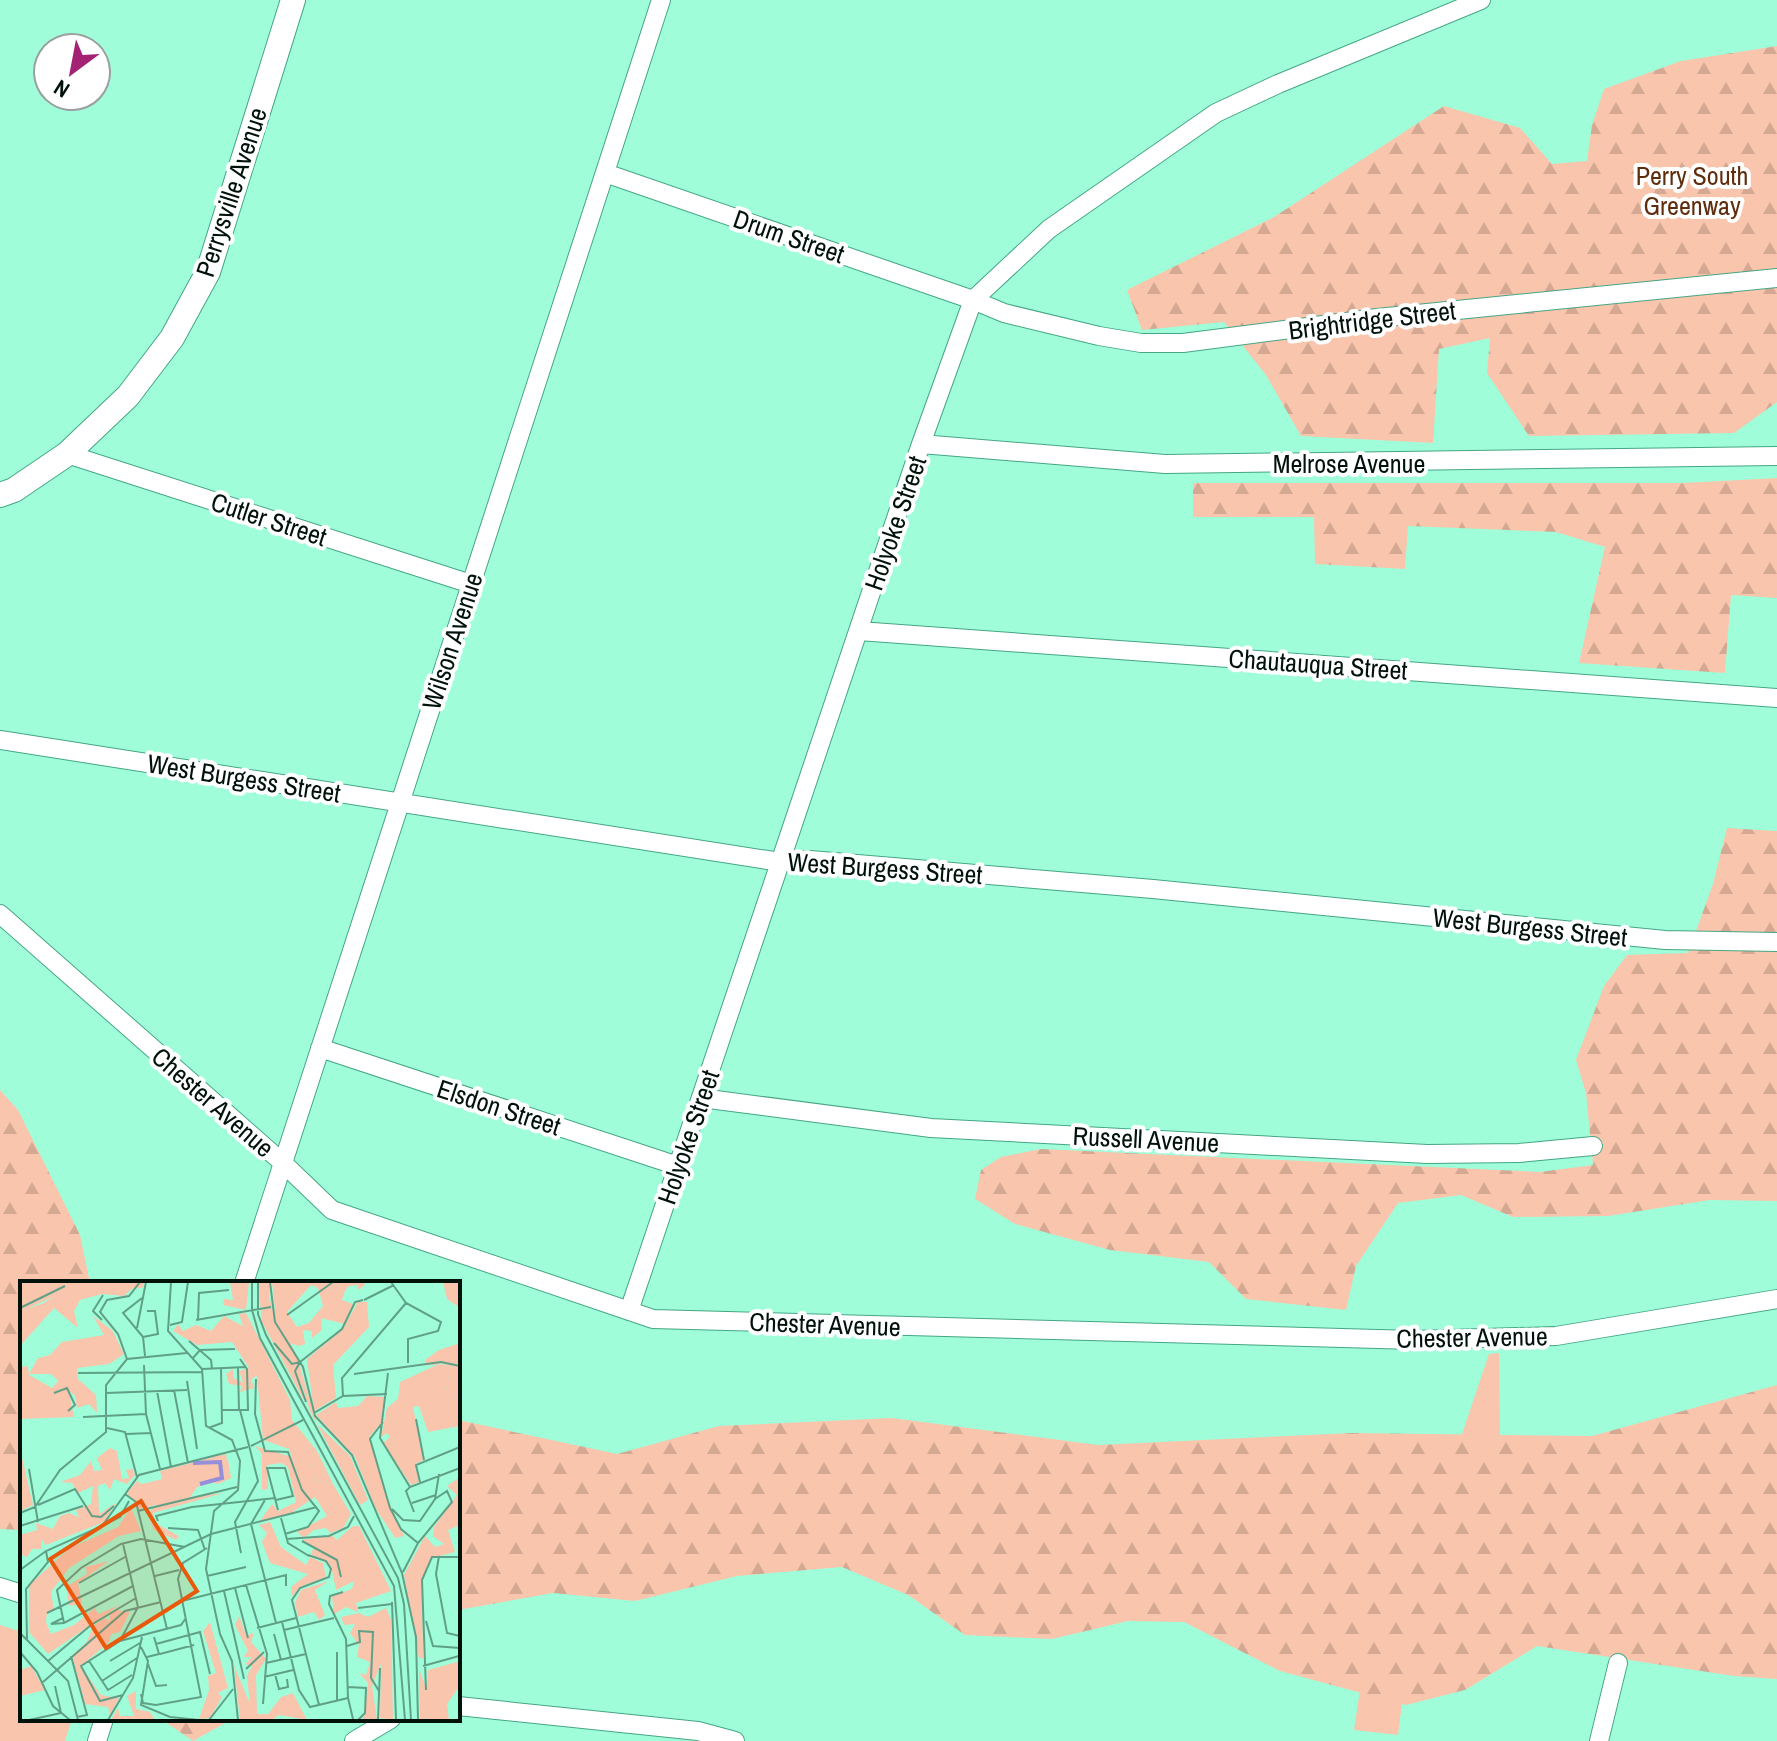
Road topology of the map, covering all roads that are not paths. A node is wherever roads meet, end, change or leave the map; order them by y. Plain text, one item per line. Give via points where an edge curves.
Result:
1 (293, 0) edge
2 (661, 0) edge
3 (1481, 0) edge
4 (605, 173) junction
5 (1777, 278) edge
6 (973, 300) junction
7 (921, 444) junction
8 (67, 454) junction
9 (1777, 456) edge
10 (0, 495) edge
11 (471, 584) junction
12 (859, 631) junction
13 (1777, 698) edge
14 (0, 740) edge
15 (400, 803) junction
16 (780, 862) junction
17 (0, 914) edge
18 (1777, 942) edge
19 (320, 1048) junction
20 (701, 1098) junction
21 (1593, 1146) dead end
22 (283, 1163) junction
23 (678, 1166) junction
24 (245, 1281) edge
25 (1777, 1299) edge
26 (629, 1311) junction
27 (0, 1587) edge
28 (20, 1593) edge
29 (1618, 1663) dead end
30 (460, 1706) edge
31 (103, 1721) edge
32 (388, 1721) edge
33 (361, 1739) edge
34 (97, 1741) edge
35 (735, 1741) edge
36 (1599, 1741) edge

1 - 8 street, Perrysville Avenue via 208,272 172,338 128,396
2 - 4 street, Wilson Avenue
3 - 6 street, Holyoke Street via 1216,113 1049,229
4 - 6 street, Drum Street
4 - 11 street, Wilson Avenue
5 - 6 street, Brightridge Street via 1183,343 1099,336
6 - 7 street, Holyoke Street
7 - 9 street, Melrose Avenue via 1165,464
7 - 12 street, Holyoke Street
8 - 10 street, Perrysville Avenue
8 - 11 street, Cutler Street
11 - 15 street, Wilson Avenue
12 - 13 street, Chautauqua Street
12 - 16 street, Holyoke Street
14 - 15 street, West Burgess Street
15 - 16 street, West Burgess Street
15 - 19 street, Wilson Avenue
16 - 18 street, West Burgess Street via 810,860 1138,888 1665,940
16 - 20 street, Holyoke Street
17 - 22 street, Chester Avenue
19 - 22 street, Wilson Avenue
19 - 23 street, Elsdon Street
20 - 21 street, Russell Avenue via 931,1128 1040,1134 1427,1154
20 - 23 street, Holyoke Street
22 - 24 street, Wilson Avenue
22 - 26 street, Chester Avenue via 332,1210
23 - 26 street, Holyoke Street
25 - 26 street, Chester Avenue via 1556,1336 1414,1340 653,1319
27 - 28 street
29 - 36 street
30 - 35 street via 698,1731
31 - 34 street
32 - 33 street

